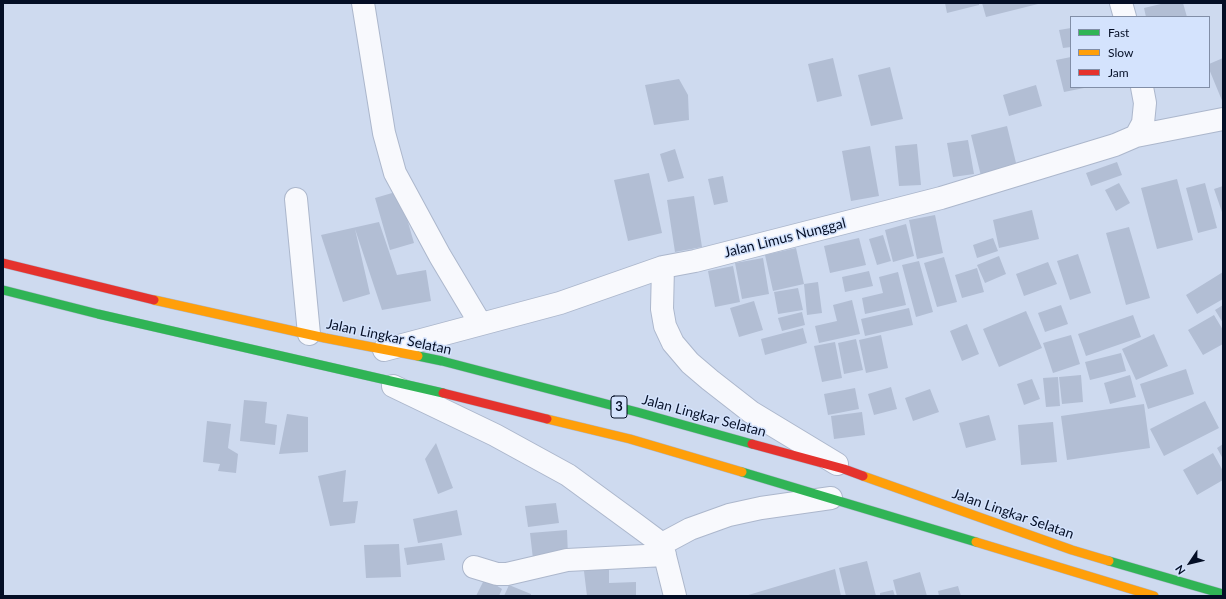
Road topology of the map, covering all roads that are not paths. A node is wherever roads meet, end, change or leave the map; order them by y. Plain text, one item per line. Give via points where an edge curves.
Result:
1 (363, 3) edge
2 (1121, 3) edge
3 (1125, 16) edge
4 (1142, 88) edge
5 (1223, 119) edge
6 (1136, 136) junction
7 (296, 199) dead end
8 (3, 263) edge
9 (663, 267) junction
10 (3, 290) edge
11 (480, 323) junction
12 (309, 334) junction
13 (384, 350) junction
14 (374, 376) junction
15 (844, 469) junction
16 (831, 498) junction
17 (663, 550) junction
18 (474, 567) dead end
19 (1223, 594) edge
20 (675, 596) edge
21 (1154, 596) edge

1 - 11 street via 384,133 396,173 440,256
2 - 3 street
4 - 6 street via 1145,103 1143,123
5 - 6 street, Jalan Limus Nunggal
6 - 9 street, Jalan Limus Nunggal via 1115,146 941,198
7 - 12 street
8 - 12 main road, Jalan Lingkar Selatan / 3
9 - 11 street, Jalan Limus Nunggal via 560,303
9 - 15 street via 662,309 665,326 673,343 690,363 751,412
10 - 14 main road, 3
11 - 13 street, Jalan Limus Nunggal
12 - 13 main road, Jalan Lingkar Selatan / 3
13 - 15 main road, Jalan Lingkar Selatan / 3 via 442,362 629,410
14 - 16 main road, 3 via 630,439
14 - 17 street via 495,435 568,476 635,524
15 - 19 main road, Jalan Lingkar Selatan / 3 via 1072,550
16 - 17 street via 729,515 690,529
16 - 21 main road, 3
17 - 18 street via 567,560 507,574 497,574
17 - 20 street

